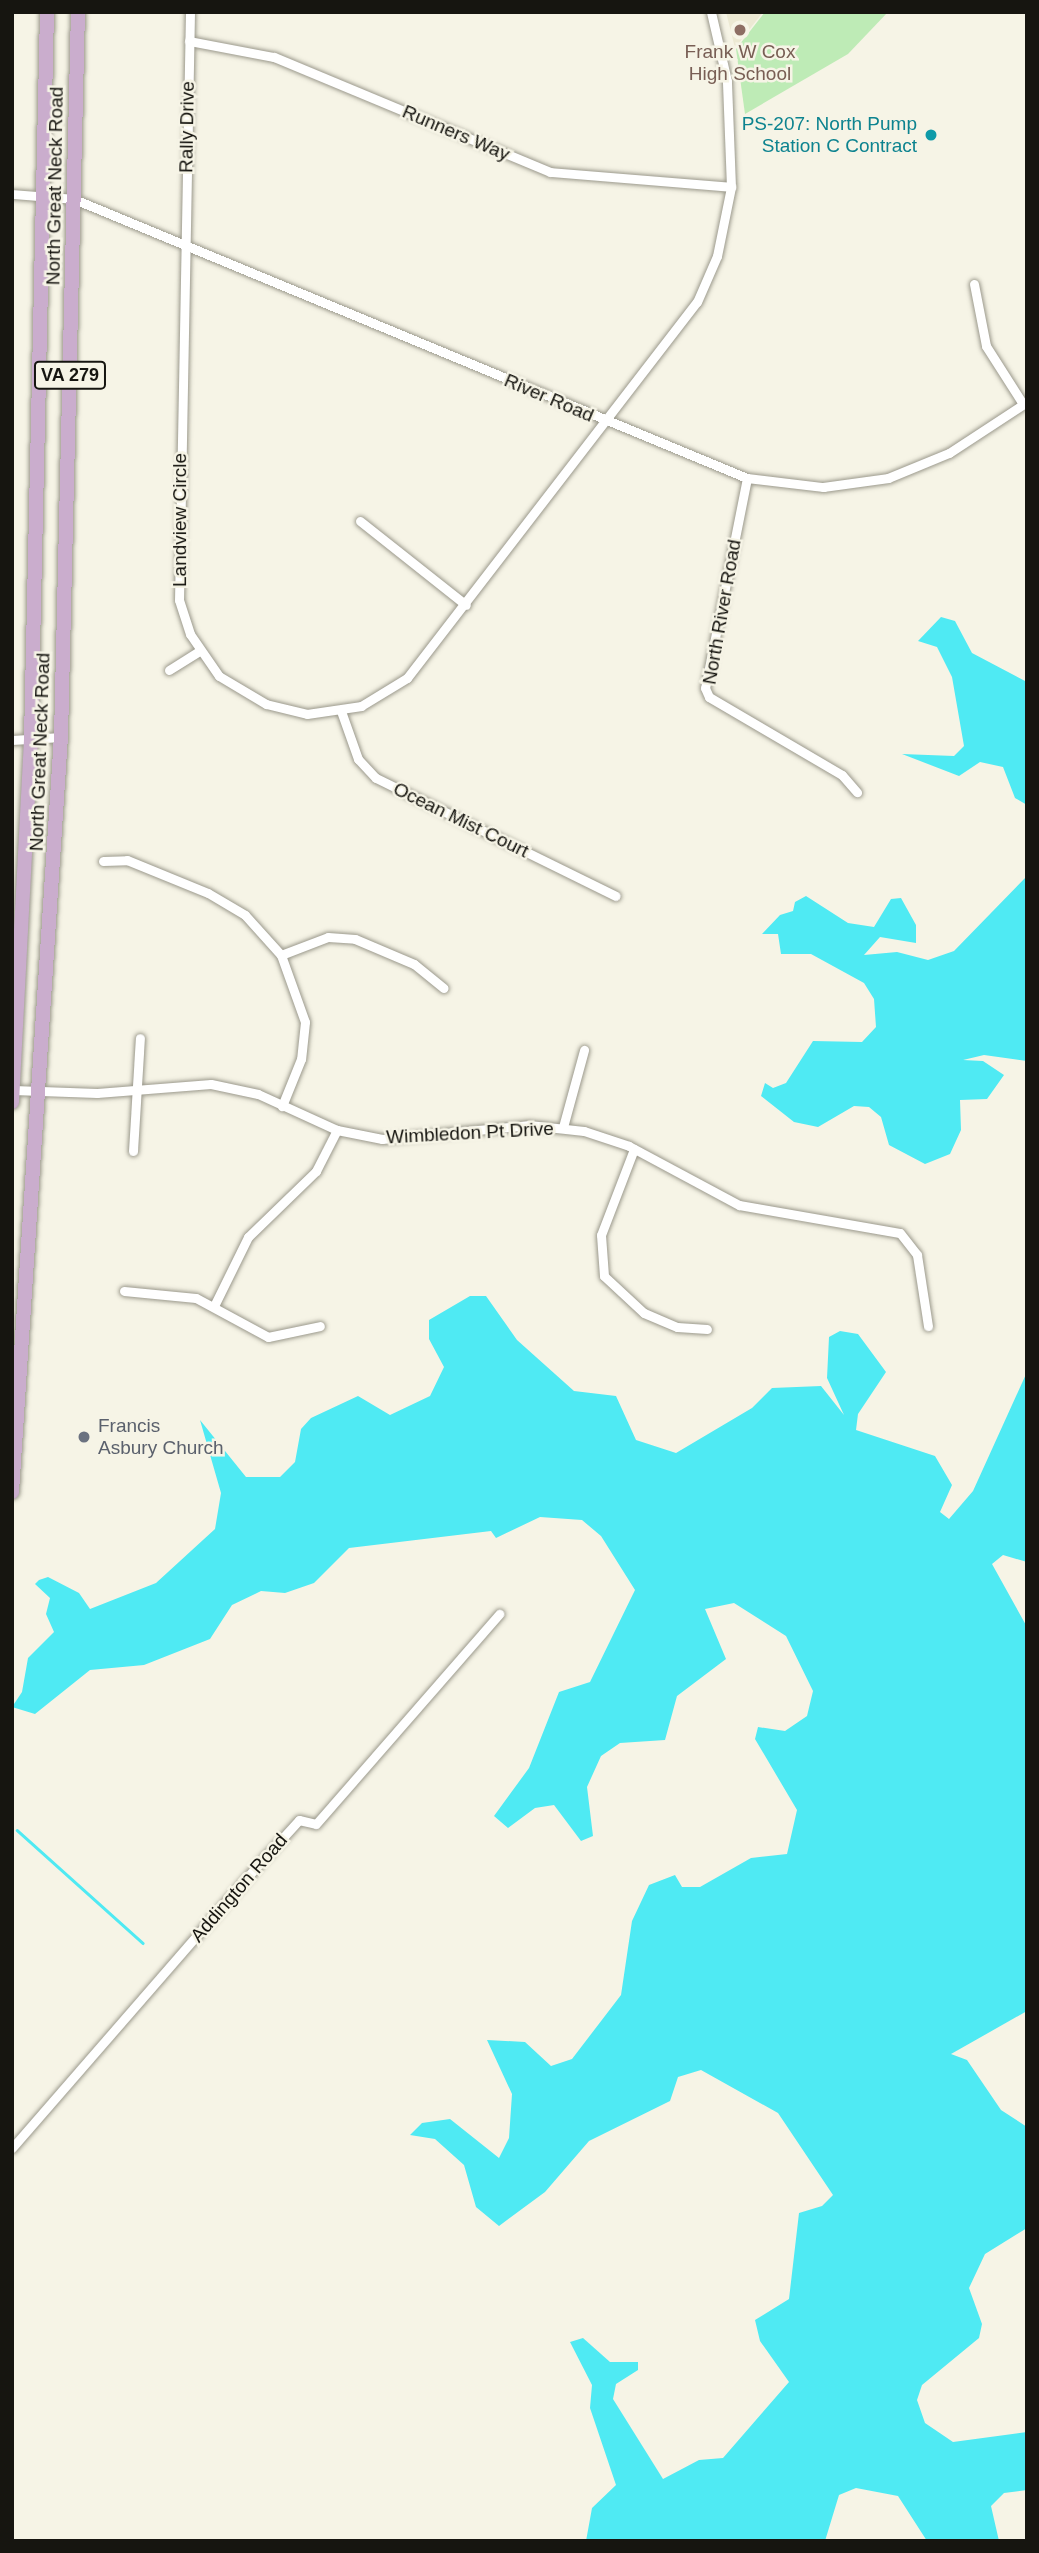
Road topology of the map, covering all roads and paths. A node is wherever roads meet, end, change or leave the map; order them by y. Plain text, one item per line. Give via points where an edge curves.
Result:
1 (47, 12) edge
2 (78, 12) edge
3 (190, 12) edge
4 (711, 12) edge
5 (189, 41) junction
6 (731, 187) junction
7 (12, 194) edge
8 (43, 195) junction
9 (74, 199) junction
10 (184, 243) junction
11 (974, 284) dead end
12 (1025, 403) edge
13 (606, 423) junction
14 (747, 478) junction
15 (360, 521) dead end
16 (466, 605) junction
17 (200, 651) junction
18 (170, 670) dead end
19 (341, 711) junction
20 (61, 737) junction
21 (32, 739) junction
22 (12, 740) edge
23 (857, 792) dead end
24 (103, 861) dead end
25 (616, 896) dead end
26 (281, 955) junction
27 (444, 988) dead end
28 (140, 1038) dead end
29 (584, 1050) dead end
30 (13, 1090) edge
31 (137, 1090) junction
32 (43, 1091) junction
33 (12, 1102) edge
34 (282, 1106) junction
35 (563, 1127) junction
36 (337, 1130) junction
37 (634, 1149) junction
38 (133, 1151) dead end
39 (124, 1291) dead end
40 (214, 1306) junction
41 (928, 1325) dead end
42 (320, 1326) dead end
43 (707, 1329) dead end
44 (12, 1492) edge
45 (499, 1614) dead end
46 (12, 2148) edge

1 - 8 main road, North Great Neck Road / VA 279
2 - 9 main road, North Great Neck Road / VA 279
3 - 5 street, Rally Drive
4 - 6 street, Landview Circle via 727,81
5 - 6 street, Runners Way via 274,57 550,172
5 - 10 street, Rally Drive
6 - 13 street, Landview Circle via 717,256 696,302
7 - 8 street, River Road
8 - 9 street, River Road
8 - 21 main road, North Great Neck Road / VA 279
9 - 10 street, River Road
9 - 20 main road, North Great Neck Road / VA 279
10 - 13 street, River Road
10 - 17 street, Landview Circle via 178,583 184,618
11 - 12 street via 986,346
12 - 14 street, River Road via 948,453 888,478 823,487
13 - 14 street, River Road
13 - 16 street, Landview Circle
14 - 23 street, North River Road via 705,688 709,697 842,775
15 - 16 street
16 - 19 street, Landview Circle via 407,678 379,698
17 - 18 street
17 - 19 street, Landview Circle via 232,687 266,704 307,714
19 - 25 street, Ocean Mist Court via 358,759 376,778
20 - 21 street
20 - 32 main road, North Great Neck Road / VA 279
21 - 22 street
21 - 30 main road, North Great Neck Road / VA 279
24 - 26 street via 127,860 208,893 244,915
26 - 27 street via 328,937 355,939 414,964
26 - 34 street via 305,1022 302,1059
28 - 31 street
29 - 35 street
30 - 32 street, Wimbledon Pt Drive
30 - 33 main road, North Great Neck Road / VA 279
31 - 32 street, Wimbledon Pt Drive
31 - 34 street, Wimbledon Pt Drive via 211,1084
31 - 38 street
32 - 44 main road, North Great Neck Road / VA 279
34 - 36 street, Wimbledon Pt Drive
35 - 36 street, Wimbledon Pt Drive via 403,1140
35 - 37 street, Wimbledon Pt Drive
36 - 40 street via 316,1171 248,1237
37 - 41 street, Wimbledon Pt Drive via 739,1205 900,1233 917,1255
37 - 43 street via 601,1234 604,1276 645,1313 677,1327
39 - 40 street via 176,1294
40 - 42 street via 268,1337
45 - 46 street, Addington Road via 316,1824 299,1820

